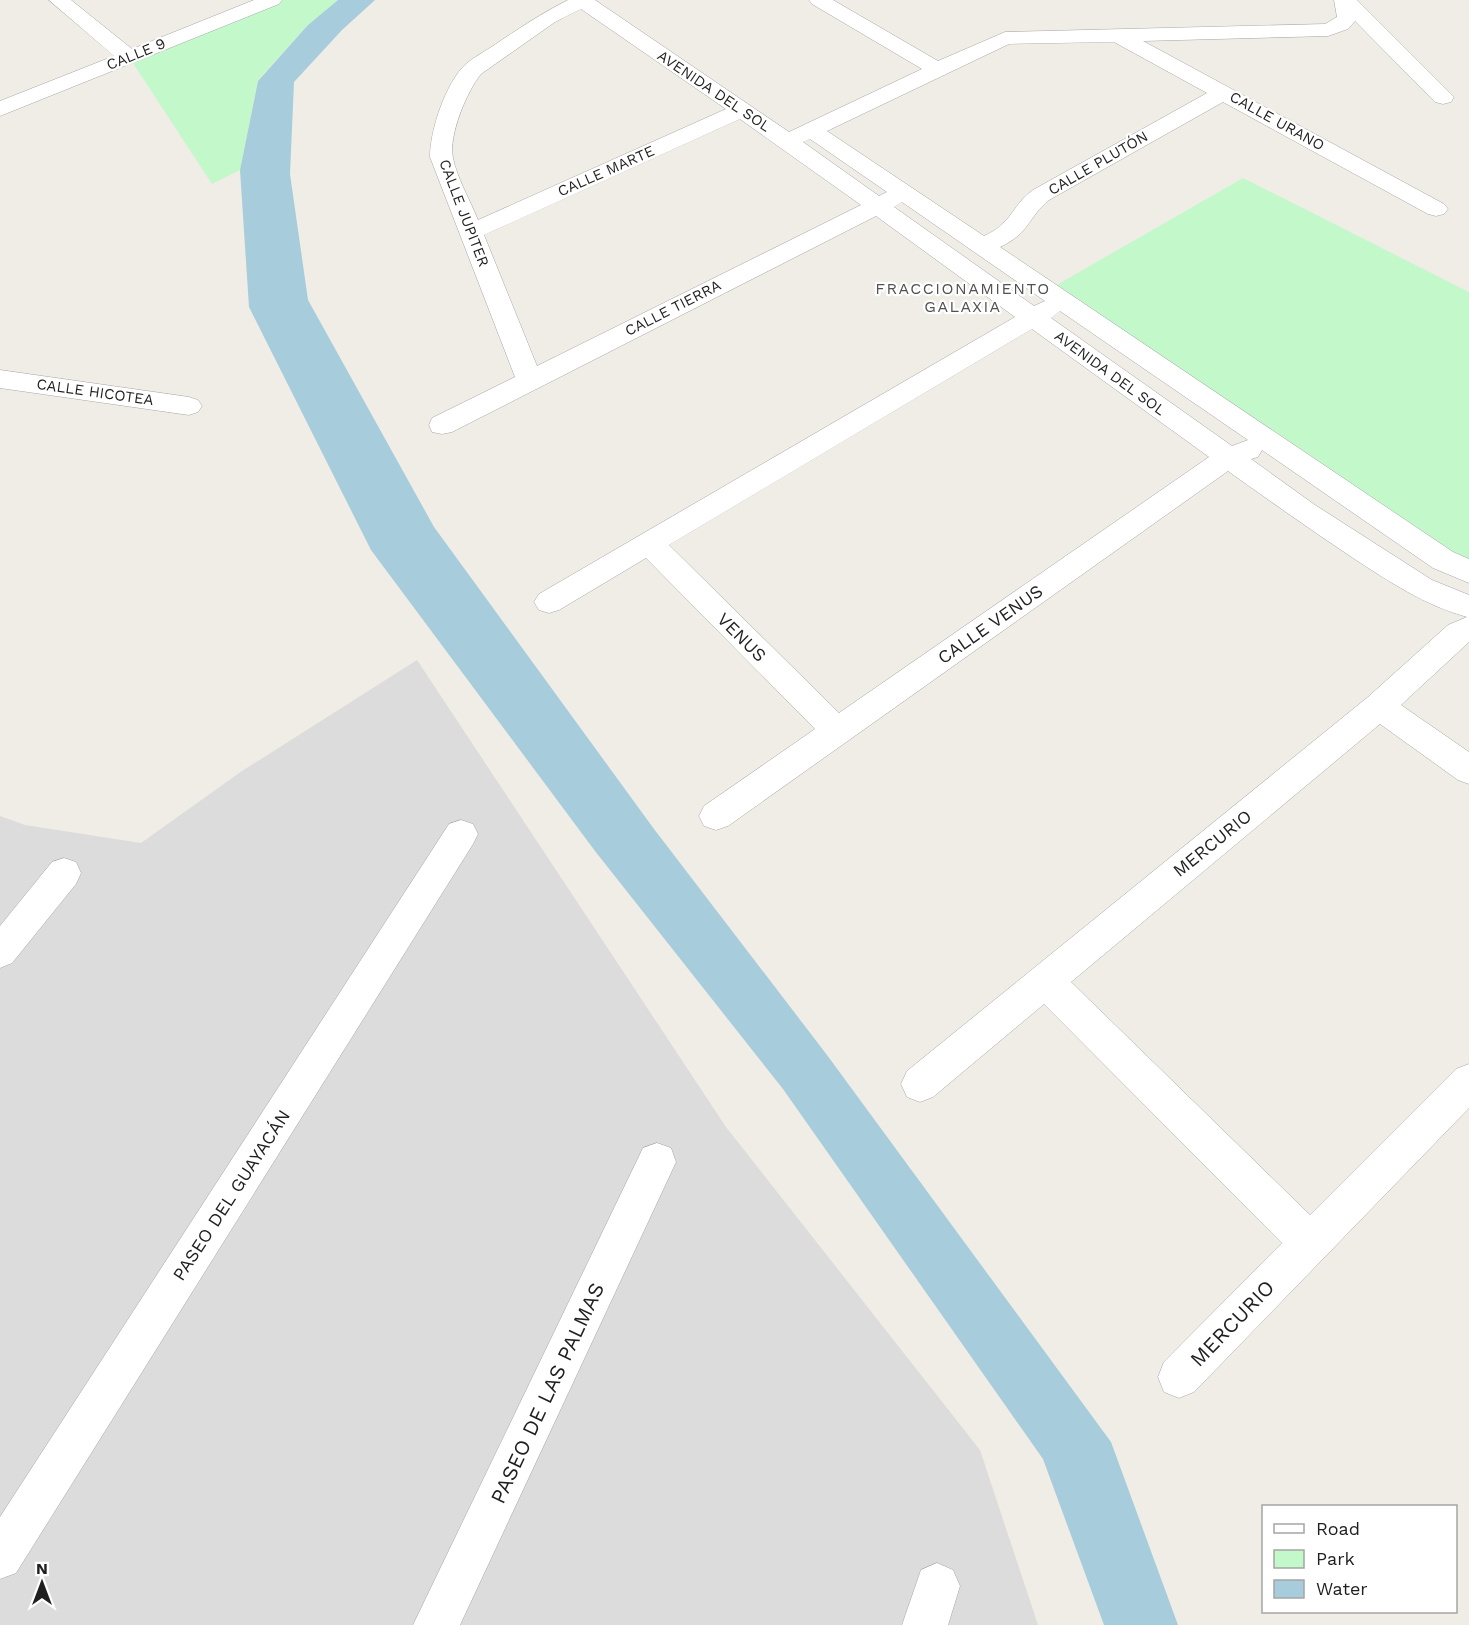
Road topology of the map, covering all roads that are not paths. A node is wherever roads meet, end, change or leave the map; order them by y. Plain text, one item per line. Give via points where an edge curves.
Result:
1 (59, 0) edge
2 (272, 0) edge
3 (584, 0) edge
4 (819, 0) edge
5 (1345, 0) edge
6 (1118, 35) junction
7 (129, 57) junction
8 (936, 69) junction
9 (1224, 92) junction
10 (1443, 97) dead end
11 (0, 110) edge
12 (741, 110) junction
13 (811, 130) junction
14 (787, 141) junction
15 (904, 192) junction
16 (877, 205) junction
17 (1436, 209) dead end
18 (472, 231) junction
19 (983, 246) junction
20 (1063, 302) junction
21 (1032, 317) junction
22 (0, 380) edge
23 (529, 380) junction
24 (189, 406) dead end
25 (442, 425) dead end
26 (1269, 442) junction
27 (1229, 457) junction
28 (648, 542) junction
29 (1469, 572) edge
30 (549, 602) dead end
31 (1466, 612) edge
32 (1379, 706) junction
33 (837, 731) junction
34 (1469, 770) edge
35 (716, 816) dead end
36 (461, 834) dead end
37 (64, 873) dead end
38 (0, 952) edge
39 (1045, 980) junction
40 (1469, 1082) edge
41 (920, 1084) dead end
42 (657, 1162) dead end
43 (1310, 1243) junction
44 (1179, 1377) dead end
45 (0, 1557) edge
46 (436, 1625) edge

1 - 7 street
2 - 7 street, CALLE 9
3 - 12 street, AVENIDA DEL SOL
3 - 18 street, CALLE JUPITER via 478,64 463,82 440,148
4 - 8 street
5 - 6 street, CALLE URANO via 1347,17 1341,25 1328,30
5 - 10 street
6 - 8 street, CALLE URANO via 1005,38
6 - 9 street, CALLE URANO
7 - 11 street, CALLE 9
8 - 13 street, CALLE URANO
9 - 17 street, CALLE URANO
9 - 19 street, CALLE PLUTÓN via 1041,195 1029,204 1020,223
12 - 14 street, AVENIDA DEL SOL
12 - 18 street, CALLE MARTE
13 - 14 street, CALLE URANO
13 - 15 street, AVENIDA DEL SOL
14 - 16 street, AVENIDA DEL SOL
15 - 16 street, CALLE TIERRA
15 - 19 street, AVENIDA DEL SOL
16 - 21 street, AVENIDA DEL SOL
16 - 23 street, CALLE TIERRA
18 - 23 street, CALLE JUPITER
19 - 20 street, AVENIDA DEL SOL
20 - 21 street
20 - 26 street, AVENIDA DEL SOL
21 - 27 street, AVENIDA DEL SOL
21 - 28 street
22 - 24 street, CALLE HICOTEA
23 - 25 street, CALLE TIERRA
26 - 27 street, CALLE VENUS
26 - 29 street, AVENIDA DEL SOL via 1443,560
27 - 31 street, AVENIDA DEL SOL via 1305,512
27 - 33 street, CALLE VENUS
28 - 30 street
28 - 33 street, VENUS
31 - 32 street, MERCURIO
32 - 34 street
32 - 39 street, MERCURIO
33 - 35 street, CALLE VENUS
36 - 45 street, PASEO DEL GUAYACÁN
37 - 38 street
39 - 41 street, MERCURIO
39 - 43 street
40 - 43 street, MERCURIO
42 - 46 street, PASEO DE LAS PALMAS
43 - 44 street, MERCURIO

